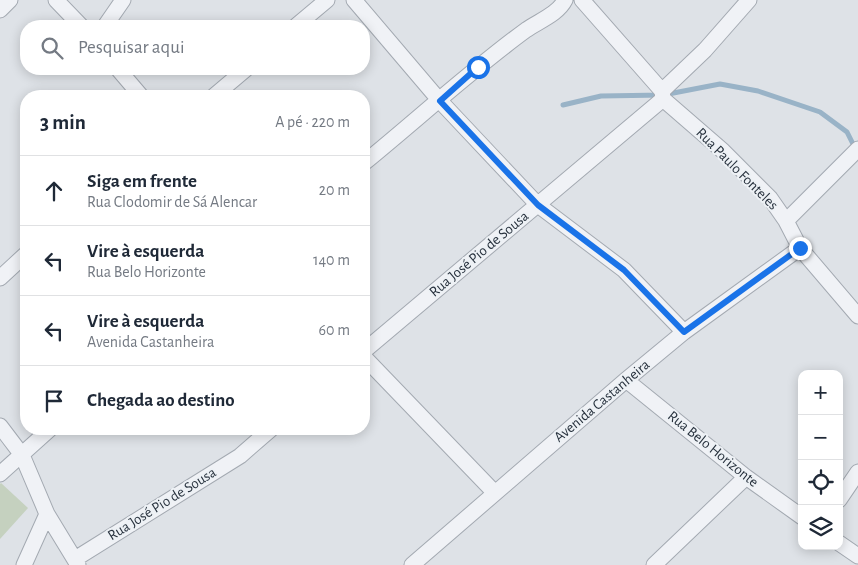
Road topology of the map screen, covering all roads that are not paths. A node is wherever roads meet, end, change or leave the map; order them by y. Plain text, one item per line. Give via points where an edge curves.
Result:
1 (10, 0) edge
2 (56, 0) edge
3 (122, 0) edge
4 (327, 0) edge
5 (354, 0) edge
6 (565, 0) edge
7 (582, 0) edge
8 (749, 0) edge
9 (0, 10) edge
10 (75, 20) edge
11 (109, 20) edge
12 (303, 20) edge
13 (123, 75) edge
14 (239, 75) edge
15 (136, 90) edge
16 (221, 90) edge
17 (663, 95) junction
18 (440, 101) junction
19 (858, 149) edge
20 (370, 158) edge
21 (538, 205) junction
22 (786, 221) junction
23 (800, 248) junction
24 (20, 260) edge
25 (0, 278) edge
26 (858, 316) edge
27 (684, 332) junction
28 (370, 346) edge
29 (370, 363) edge
30 (626, 380) junction
31 (0, 426) edge
32 (44, 435) edge
33 (264, 435) edge
34 (22, 455) junction
35 (858, 472) edge
36 (0, 474) edge
37 (746, 477) junction
38 (494, 492) junction
39 (843, 494) edge
40 (47, 514) junction
41 (798, 514) edge
42 (843, 546) edge
43 (858, 556) edge
44 (76, 562) edge
45 (24, 565) edge
46 (412, 565) edge
47 (654, 565) edge

1 - 9 street
2 - 10 street
3 - 11 street
4 - 12 street
5 - 18 street
6 - 18 street via 561,7 513,40
7 - 17 street, Rua Paulo Fonteles
8 - 17 street, Rua José Pio de Sousa
13 - 15 street
14 - 16 street
17 - 21 street, Rua José Pio de Sousa
17 - 22 street, Rua Paulo Fonteles via 770,198
18 - 20 street
18 - 21 street
19 - 22 street
21 - 27 street via 624,270
21 - 28 street, Rua José Pio de Sousa
22 - 23 street, Rua Paulo Fonteles
23 - 26 street, Rua Paulo Fonteles
23 - 27 street, Avenida Castanheira
24 - 25 street
27 - 30 street, Avenida Castanheira
29 - 38 street
30 - 37 street, Rua Belo Horizonte
30 - 38 street, Avenida Castanheira
31 - 34 street
32 - 34 street
33 - 44 street, Rua José Pio de Sousa via 240,456
34 - 36 street
34 - 40 street
35 - 39 street
37 - 41 street, Rua Belo Horizonte
37 - 47 street
38 - 46 street, Avenida Castanheira
40 - 44 street
40 - 45 street
42 - 43 street

